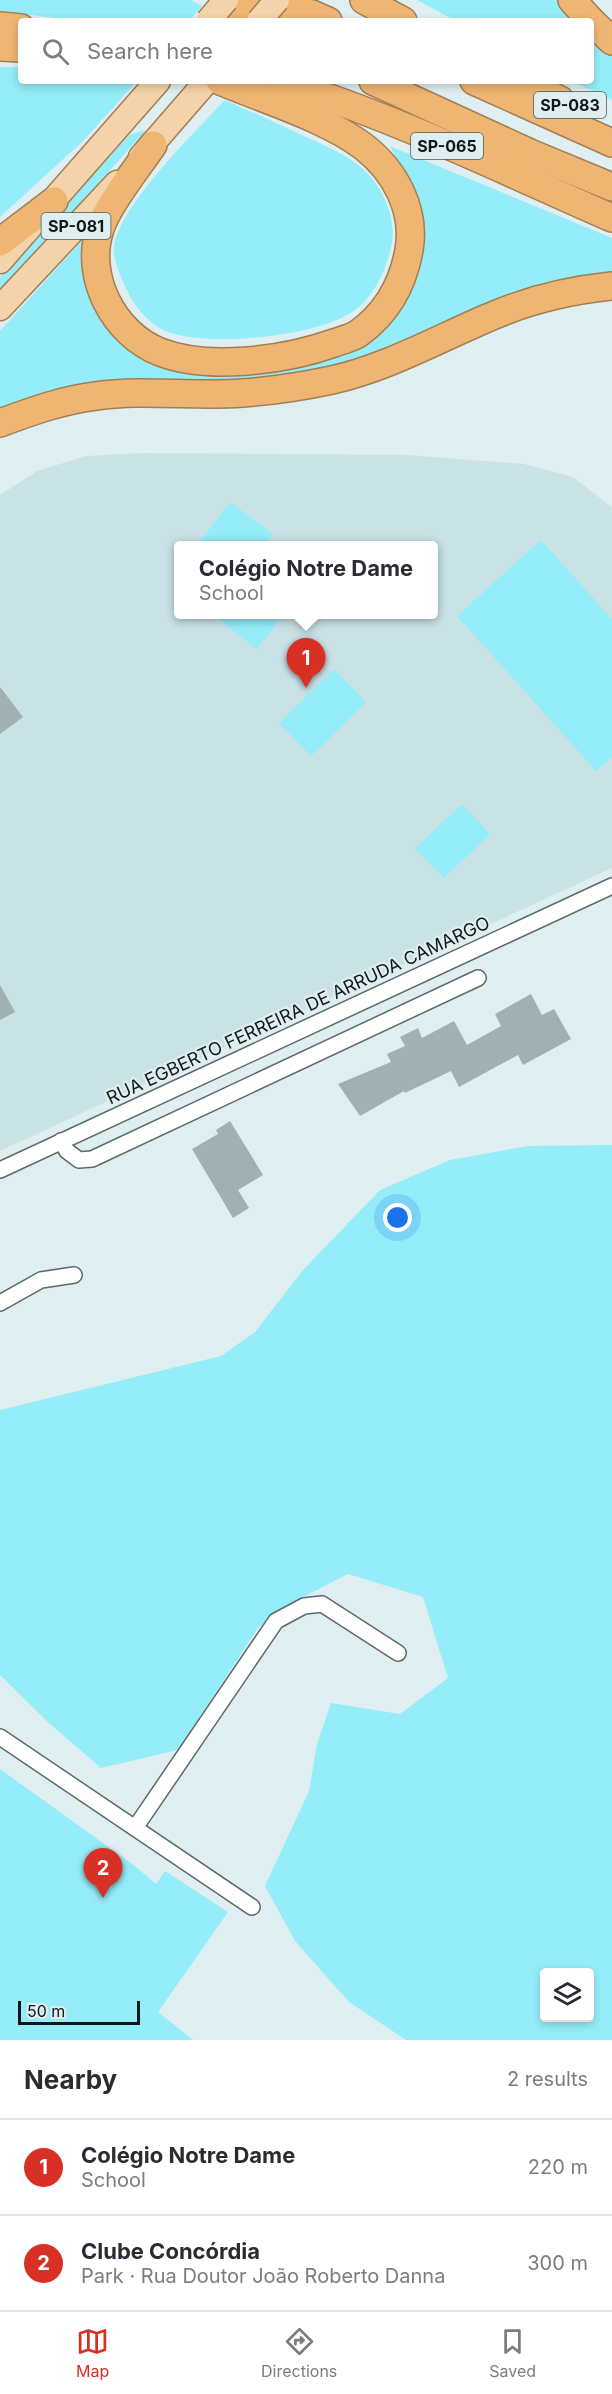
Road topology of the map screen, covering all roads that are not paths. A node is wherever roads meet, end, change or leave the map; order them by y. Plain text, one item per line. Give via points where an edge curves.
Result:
1 (224, 0) edge
2 (257, 0) edge
3 (277, 0) edge
4 (364, 0) edge
5 (572, 0) edge
6 (210, 18) edge
7 (252, 18) edge
8 (260, 18) edge
9 (320, 18) edge
10 (397, 18) edge
11 (588, 18) edge
12 (594, 24) edge
13 (0, 26) edge
14 (18, 28) edge
15 (612, 41) edge
16 (0, 47) edge
17 (18, 48) edge
18 (155, 84) edge
19 (204, 84) edge
20 (227, 84) edge
21 (287, 84) edge
22 (380, 84) edge
23 (481, 84) edge
24 (527, 84) edge
25 (612, 125) edge
26 (159, 137) junction
27 (612, 143) edge
28 (612, 187) edge
29 (54, 201) junction
30 (612, 218) edge
31 (0, 242) edge
32 (0, 261) edge
33 (612, 286) edge
34 (0, 308) edge
35 (0, 423) edge
36 (612, 886) edge
37 (478, 978) dead end
38 (62, 1141) junction
39 (0, 1170) edge
40 (74, 1275) dead end
41 (0, 1303) edge
42 (398, 1653) dead end
43 (0, 1737) edge
44 (135, 1828) junction
45 (252, 1907) dead end

1 - 6 main road, bridge
1 - 7 highway
2 - 9 highway
3 - 8 main road, bridge
4 - 10 highway
5 - 11 highway
12 - 15 highway
13 - 14 highway
16 - 17 highway
18 - 29 main road, SP-081
19 - 26 main road
20 - 26 highway via 334,128 364,147 399,187 411,236 406,265 396,293 380,315 357,334 320,348 277,357 217,361 160,352 136,339 115,316 104,296 96,272 96,249 100,228
21 - 30 highway, SP-065 via 429,138
22 - 28 highway
23 - 27 highway
24 - 25 highway, SP-083
26 - 34 main road, SP-081
29 - 31 highway
29 - 32 main road, SP-081
33 - 35 highway via 538,300 499,313 412,352 333,380 242,393 97,395
36 - 38 street, RUA EGBERTO FERREIRA DE ARRUDA CAMARGO
37 - 38 street via 92,1159 79,1160
38 - 39 street, RUA EGBERTO FERREIRA DE ARRUDA CAMARGO
40 - 41 street via 41,1280
42 - 44 street via 322,1604 304,1606 276,1621
43 - 44 street
44 - 45 street

